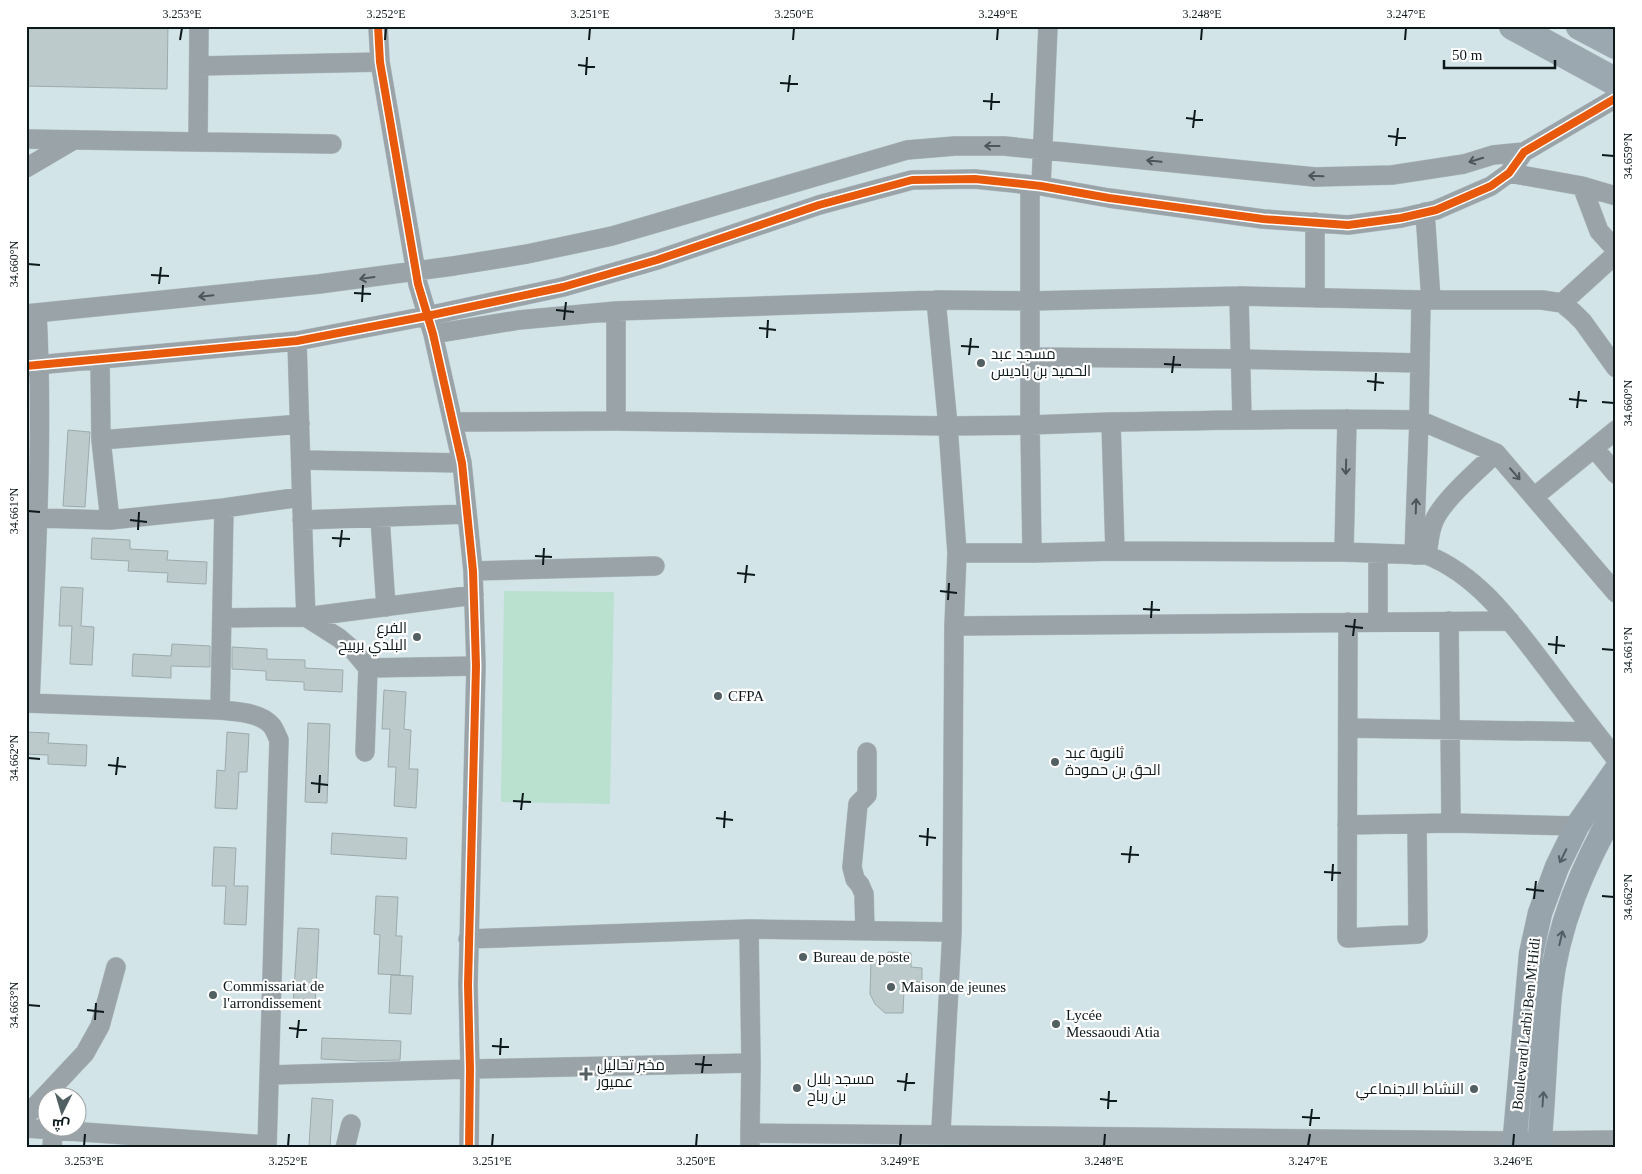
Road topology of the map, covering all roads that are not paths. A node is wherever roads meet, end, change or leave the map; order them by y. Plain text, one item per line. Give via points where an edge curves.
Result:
1 (199, 26) edge
2 (378, 26) edge
3 (1048, 26) edge
4 (1513, 26) edge
5 (1586, 29) edge
6 (1616, 45) edge
7 (380, 62) junction
8 (199, 66) junction
9 (1616, 82) edge
10 (1616, 98) edge
11 (26, 139) edge
12 (72, 141) junction
13 (198, 142) junction
14 (332, 144) dead end
15 (1043, 150) junction
16 (1524, 152) junction
17 (26, 168) edge
18 (1509, 173) junction
19 (1035, 185) junction
20 (1582, 186) junction
21 (1616, 196) edge
22 (1425, 212) junction
23 (1315, 222) junction
24 (1616, 252) edge
25 (417, 278) junction
26 (1238, 296) junction
27 (1314, 298) junction
28 (936, 300) junction
29 (1426, 300) junction
30 (1031, 301) junction
31 (1562, 303) junction
32 (425, 310) junction
33 (616, 311) junction
34 (32, 314) edge
35 (433, 334) junction
36 (297, 341) junction
37 (1031, 357) junction
38 (1240, 359) junction
39 (100, 360) junction
40 (1420, 363) junction
41 (33, 365) edge
42 (1616, 368) edge
43 (1242, 419) junction
44 (1347, 419) junction
45 (1419, 420) junction
46 (616, 421) junction
47 (453, 422) junction
48 (1111, 422) junction
49 (300, 424) junction
50 (1030, 425) junction
51 (948, 426) junction
52 (1616, 430) edge
53 (101, 440) junction
54 (1594, 448) junction
55 (1496, 453) junction
56 (301, 460) junction
57 (462, 464) junction
58 (1616, 474) edge
59 (301, 496) junction
60 (1534, 497) junction
61 (224, 508) junction
62 (467, 514) junction
63 (38, 518) junction
64 (380, 518) junction
65 (110, 520) junction
66 (302, 520) junction
67 (1115, 551) junction
68 (1344, 552) junction
69 (957, 553) junction
70 (1032, 553) junction
71 (1378, 554) junction
72 (1420, 555) junction
73 (655, 566) dead end
74 (473, 571) junction
75 (1616, 592) edge
76 (474, 595) junction
77 (386, 607) junction
78 (306, 617) junction
79 (222, 618) junction
80 (1449, 621) junction
81 (1510, 621) junction
82 (1348, 622) junction
83 (1378, 622) junction
84 (954, 626) junction
85 (476, 666) junction
86 (368, 668) junction
87 (28, 703) edge
88 (220, 710) junction
89 (1348, 728) junction
90 (1450, 730) junction
91 (1595, 732) junction
92 (364, 752) dead end
93 (866, 752) dead end
94 (1616, 759) edge
95 (1616, 770) edge
96 (1616, 808) edge
97 (1451, 823) junction
98 (1417, 824) junction
99 (1347, 825) junction
100 (1577, 826) junction
101 (749, 929) junction
102 (865, 931) junction
103 (952, 932) junction
104 (468, 939) junction
105 (116, 967) dead end
106 (751, 1063) junction
107 (470, 1069) junction
108 (270, 1075) junction
109 (26, 1116) edge
110 (351, 1124) dead end
111 (26, 1128) edge
112 (52, 1139) edge
113 (1616, 1140) edge
114 (750, 1141) edge
115 (941, 1141) edge
116 (1514, 1144) edge
117 (1540, 1144) edge
118 (267, 1147) edge
119 (345, 1148) edge
120 (469, 1148) edge

1 - 8 street
2 - 7 street
3 - 15 street
4 - 9 highway
5 - 6 highway
7 - 8 street
7 - 25 street
8 - 13 street
10 - 16 street
11 - 12 street
12 - 13 street
12 - 17 street
13 - 14 street
16 -> 15 street via 1392,175 1315,177
15 - 19 street
15 -> 25 street via 1004,146 907,150 612,236
16 - 18 street
18 - 20 street
18 - 22 street via 1491,186
19 - 23 street via 1234,215
19 - 30 street
19 - 32 street via 975,179 912,180 572,284
20 - 21 street
20 - 24 street via 1599,231
22 - 23 street via 1348,225
22 - 29 street
23 - 27 street
24 - 31 street
25 - 32 street
25 -> 34 street via 319,284
26 - 27 street
26 - 30 street
26 - 38 street
27 - 29 street
28 - 30 street
28 - 33 street
28 - 51 street
29 - 31 street via 1526,299
29 - 40 street
30 - 37 street
31 - 42 street via 1583,322
32 - 35 street
32 - 36 street
33 - 35 street via 519,320
33 - 46 street
34 - 41 street
35 - 47 street
36 - 39 street
36 - 49 street
37 - 38 street
37 - 50 street
38 - 40 street
38 - 43 street
39 - 41 street
39 - 53 street
40 - 45 street
41 - 63 street
43 - 44 street
43 - 48 street
44 - 45 street
44 -> 68 street
45 - 55 street
72 -> 45 street
46 - 47 street
46 - 51 street
47 - 57 street
48 - 50 street
48 - 67 street
49 - 53 street
49 - 56 street
50 - 51 street
50 - 70 street
51 - 69 street
52 - 54 street
53 - 65 street
54 - 58 street
54 - 60 street
55 -> 60 street
55 - 72 street via 1446,502 1434,519
56 - 57 street
56 - 59 street
57 - 62 street
59 - 61 street
59 - 66 street
60 - 75 street
61 - 65 street
61 - 79 street
62 - 64 street
62 - 74 street
63 - 65 street
63 - 87 street
64 - 66 street
64 - 77 street
66 - 78 street
67 - 68 street
67 - 70 street
68 - 71 street
69 - 70 street
69 - 84 street
71 - 72 street
71 - 83 street
72 - 81 street via 1441,561 1475,585
73 - 74 street
74 - 76 street
76 - 77 street
76 - 85 street
77 - 78 street
78 - 79 street
78 - 86 street via 340,638
79 - 88 street
80 - 81 street
80 - 83 street
80 - 90 street
81 - 91 street
82 - 83 street
82 - 84 street
82 - 89 street
84 - 103 street
85 - 86 street
85 - 104 street
86 - 92 street
87 - 88 street
88 - 108 street via 262,718 273,727 279,740
89 - 90 street
89 - 99 street
90 - 91 street
90 - 97 street
91 - 94 street
93 - 102 street via 867,795 858,804 852,867 864,894
95 - 100 main road, Boulevard Larbi Ben M'Hidi
117 -> 96 main road via 1550,991 1561,936 1574,891
97 - 98 street
97 - 100 street
98 - 99 street
98 - 99 street via 1418,934 1347,938
100 -> 116 main road, Boulevard Larbi Ben M'Hidi via 1557,867 1534,936
101 - 102 street
101 - 104 street
101 - 106 street
102 - 103 street
103 - 115 street
104 - 107 street
105 - 109 street via 100,1026 85,1053
106 - 107 street
106 - 114 street
107 - 108 street
107 - 120 street
108 - 118 street
110 - 119 street
111 - 112 street
112 - 118 street
113 - 117 street
114 - 115 street
115 - 116 street
116 - 117 street

